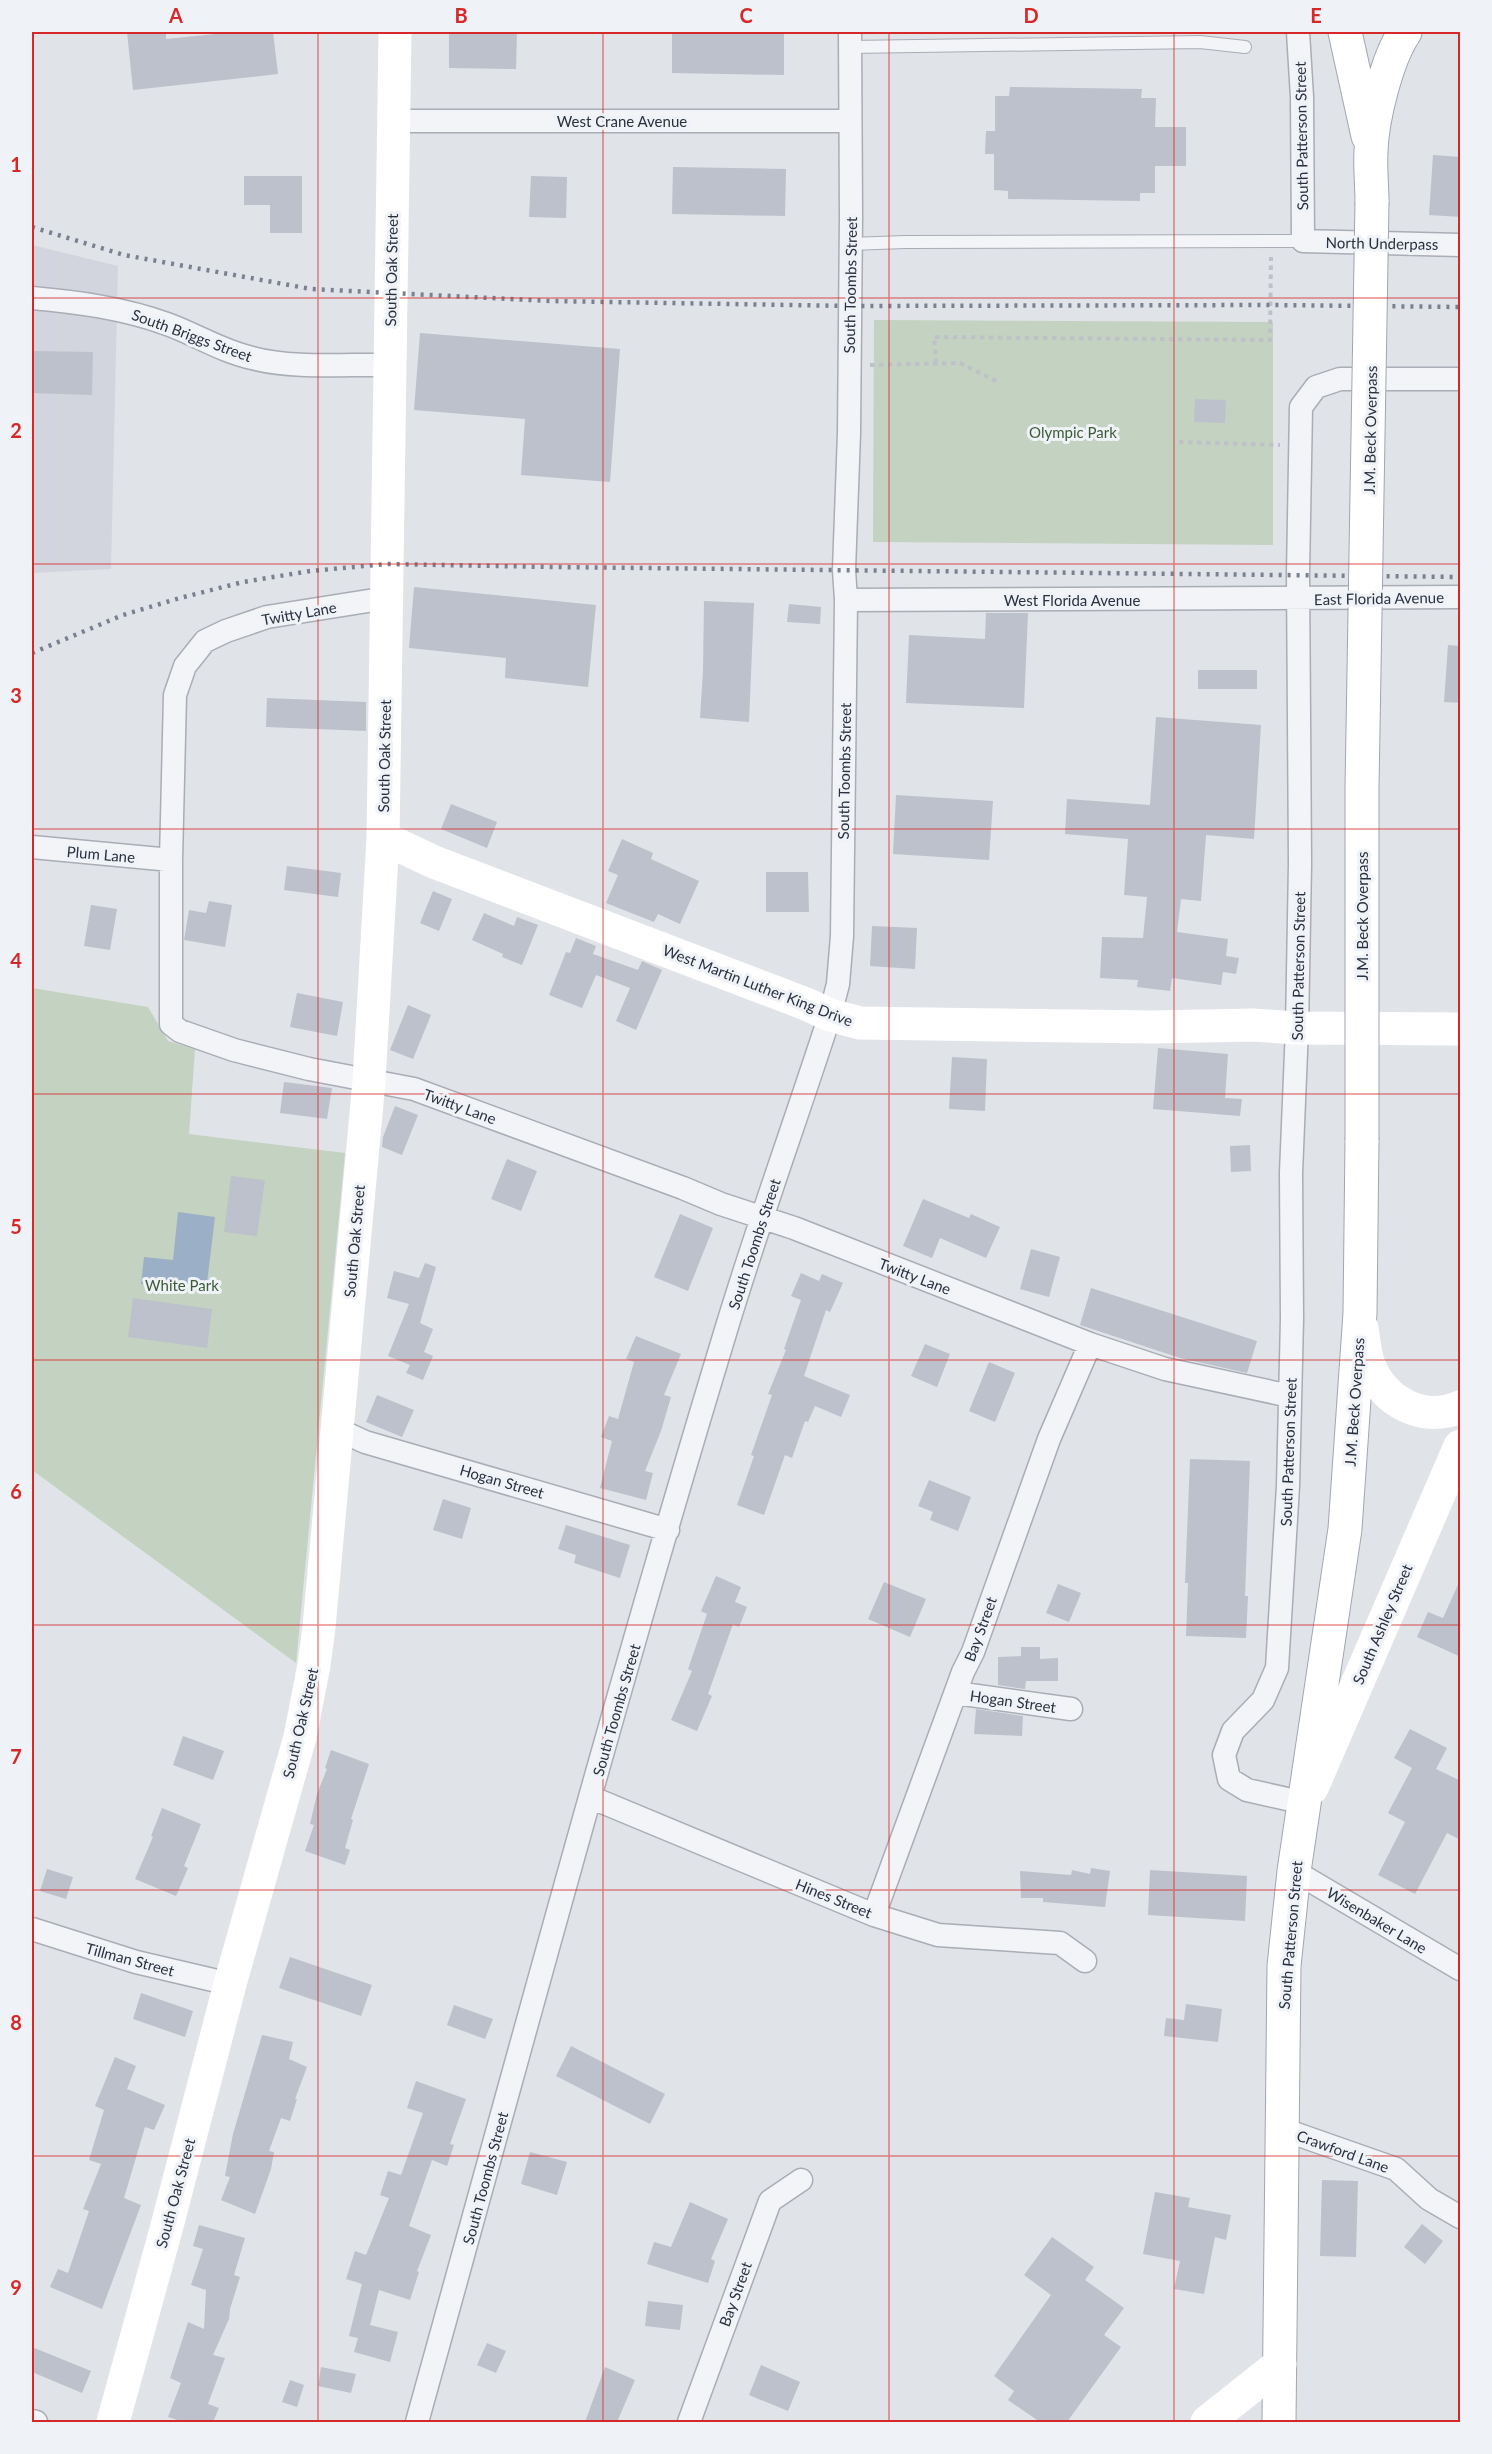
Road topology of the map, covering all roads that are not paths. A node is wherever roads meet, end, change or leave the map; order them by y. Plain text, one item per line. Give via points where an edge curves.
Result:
1 (395, 32) edge
2 (1345, 32) edge
3 (1405, 32) edge
4 (850, 39) edge
5 (1299, 41) edge
6 (1245, 47) dead end
7 (394, 121) junction
8 (850, 121) junction
9 (1371, 150) junction
10 (1303, 241) junction
11 (850, 244) junction
12 (1461, 245) edge
13 (32, 298) edge
14 (389, 365) junction
15 (1461, 379) edge
16 (1461, 597) edge
17 (387, 598) junction
18 (1298, 599) junction
19 (846, 600) junction
20 (382, 838) junction
21 (32, 848) edge
22 (171, 860) junction
23 (830, 1015) junction
24 (1297, 1028) junction
25 (1461, 1029) edge
26 (369, 1081) junction
27 (762, 1216) junction
28 (1360, 1313) junction
29 (1090, 1344) junction
30 (1290, 1396) junction
31 (1461, 1407) edge
32 (337, 1429) junction
33 (1461, 1446) edge
34 (668, 1530) junction
35 (956, 1693) junction
36 (1071, 1709) dead end
37 (590, 1797) junction
38 (1305, 1803) junction
39 (1294, 1871) junction
40 (874, 1915) junction
41 (32, 1929) edge
42 (1085, 1961) dead end
43 (1461, 1969) edge
44 (230, 1984) junction
45 (1282, 2129) junction
46 (801, 2180) dead end
47 (1461, 2217) edge
48 (1280, 2364) junction
49 (32, 2421) edge
50 (36, 2422) edge
51 (113, 2422) edge
52 (417, 2422) edge
53 (689, 2422) edge
54 (1207, 2422) edge
55 (1279, 2422) edge

1 - 7 main road, South Oak Street
2 - 9 main road
3 - 9 main road, J.M. Beck Overpass via 1383,82
4 - 6 lane via 1200,42
4 - 8 street, South Toombs Street
5 - 10 street, South Patterson Street
7 - 8 street, West Crane Avenue
7 - 14 main road, South Oak Street
8 - 11 street, South Toombs Street
9 - 28 main road, J.M. Beck Overpass, bridge
10 - 11 lane
10 - 12 street, North Underpass
11 - 19 street, South Toombs Street
13 - 14 street, South Briggs Street via 128,312 252,358 284,363
14 - 17 main road, South Oak Street
15 - 18 street, South Patterson Street via 1340,379 1316,387 1301,407
16 - 18 street, East Florida Avenue
17 - 20 main road, South Oak Street
17 - 22 street, Twitty Lane via 267,617 205,641 193,654 175,695
18 - 19 street, West Florida Avenue
18 - 24 street, South Patterson Street
19 - 23 street, South Toombs Street via 842,936 838,984
20 - 23 main road, West Martin Luther King Drive via 434,862
20 - 26 main road, South Oak Street
21 - 22 street, Plum Lane
22 - 26 street, Twitty Lane via 171,1024 180,1031 234,1050
23 - 24 main road, West Martin Luther King Drive via 860,1023
23 - 27 street, South Toombs Street
24 - 25 main road, West Martin Luther King Drive
24 - 30 street, South Patterson Street via 1291,1173
26 - 27 street, Twitty Lane via 414,1089
26 - 32 main road, South Oak Street
27 - 29 street, Twitty Lane
27 - 34 street, South Toombs Street
28 - 31 main road via 1369,1365 1386,1393 1398,1402 1430,1413
28 - 38 main road, J.M. Beck Overpass via 1345,1528
29 - 30 street, Twitty Lane via 1165,1369
29 - 35 street, Bay Street via 1049,1439
30 - 38 street, South Patterson Street via 1277,1668 1263,1700 1233,1731 1224,1755 1229,1779 1246,1790
32 - 34 street, Hogan Street via 364,1442
32 - 44 main road, South Oak Street via 319,1627 308,1700
33 - 38 main road, South Ashley Street
34 - 37 street, South Toombs Street
35 - 36 street, Hogan Street
35 - 40 street, Bay Street
37 - 40 street, Hines Street
37 - 52 street, South Toombs Street
38 - 39 main road, South Patterson Street
39 - 43 street, Wisenbaker Lane
39 - 45 main road, South Patterson Street via 1284,1966
40 - 42 street, Hines Street via 938,1935 1060,1943
41 - 44 street, Tillman Street via 136,1962
44 - 51 main road, South Oak Street
45 - 47 street, Crawford Lane via 1396,2169 1429,2199
45 - 48 main road, South Patterson Street
46 - 53 street, Bay Street via 770,2201
48 - 54 main road
48 - 55 main road, South Patterson Street
49 - 50 street

